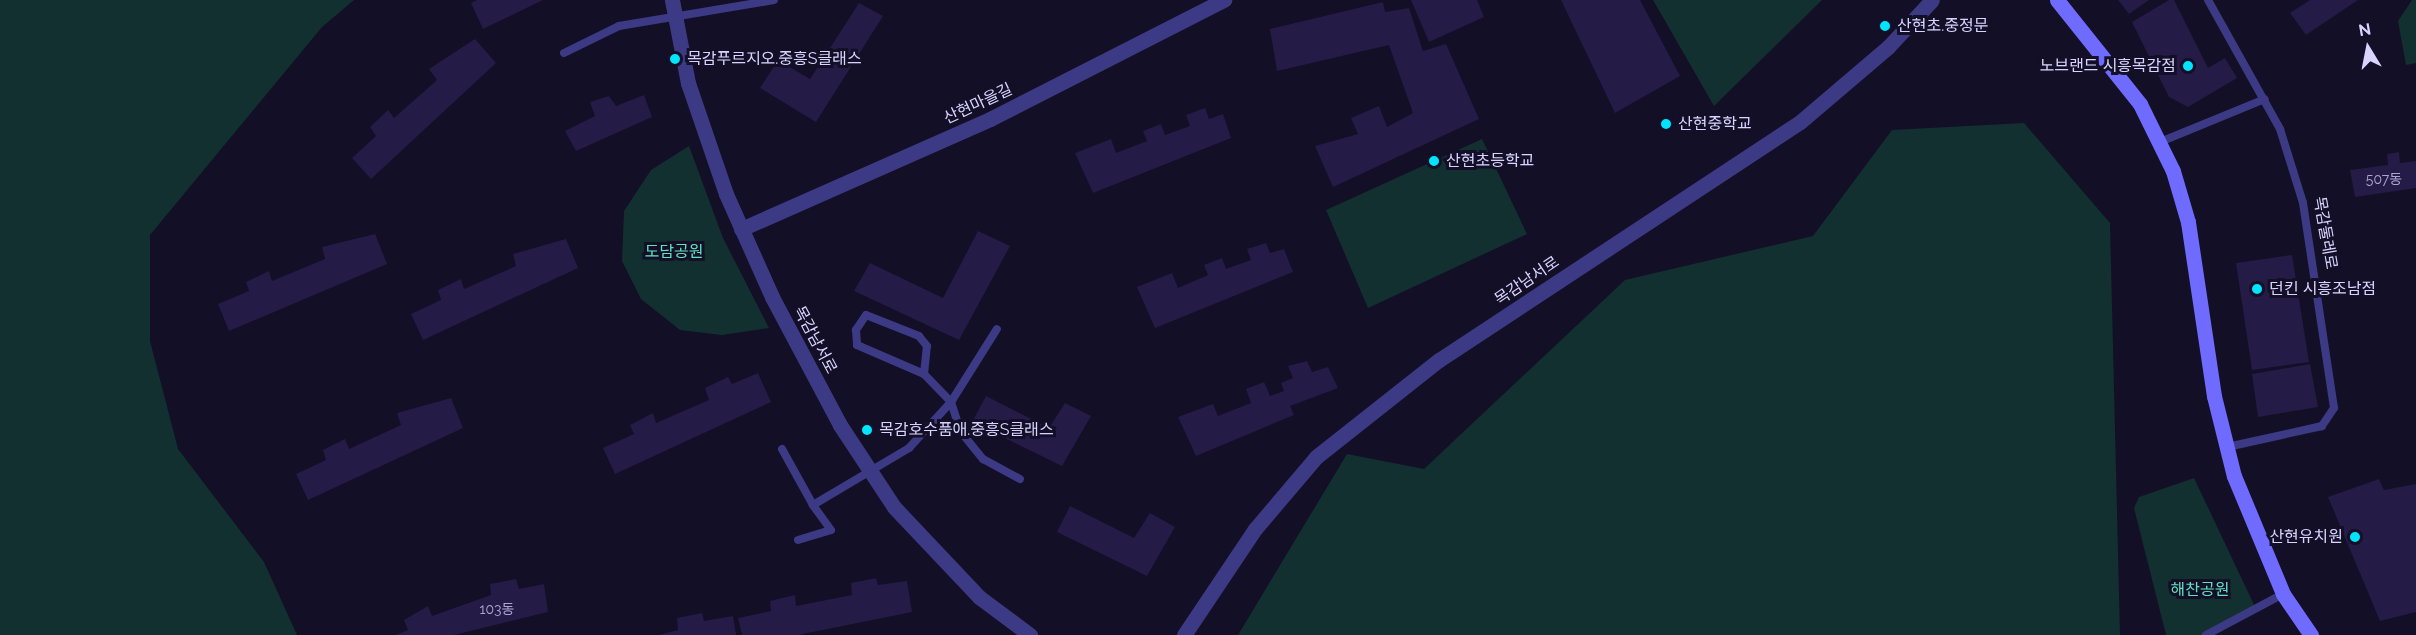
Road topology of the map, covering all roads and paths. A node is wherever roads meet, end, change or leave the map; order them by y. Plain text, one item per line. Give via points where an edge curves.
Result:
1 (774, 0) edge
2 (1224, 0) edge
3 (1932, 0) edge
4 (2057, 0) edge
5 (2208, 0) edge
6 (747, 2) edge
7 (673, 7) edge
8 (564, 53) dead end
9 (2265, 99) junction
10 (2160, 142) junction
11 (741, 229) junction
12 (998, 329) dead end
13 (924, 374) junction
14 (951, 402) junction
15 (2227, 447) junction
16 (782, 449) dead end
17 (871, 472) junction
18 (1020, 479) dead end
19 (813, 505) junction
20 (798, 540) dead end
21 (2283, 594) junction
22 (1030, 635) edge
23 (1184, 635) edge
24 (2206, 635) edge
25 (2311, 635) edge

1 - 6 lane
2 - 11 street, 산현마을길 via 990,119
3 - 23 street, 목감남서로 via 1888,46 1800,122 1440,360 1316,457 1255,529
4 - 10 street via 2140,104
5 - 9 lane, 목감둘레로
6 - 7 lane
7 - 8 lane via 619,26
7 - 11 street, 목감남서로 via 688,83
9 - 10 lane
9 - 15 lane, 목감둘레로 via 2303,203 2334,408 2322,426
10 - 15 street via 2188,222
11 - 17 street, 목감남서로 via 777,307
12 - 14 lane
13 - 13 lane via 857,345 856,330 866,315 919,336 927,345
13 - 14 lane
14 - 17 lane via 909,448
14 - 18 lane via 961,432 983,459
15 - 21 street
16 - 19 lane
17 - 19 lane
17 - 22 street, 목감남서로 via 894,507 979,597
19 - 20 lane via 831,530
21 - 24 lane
21 - 25 street

